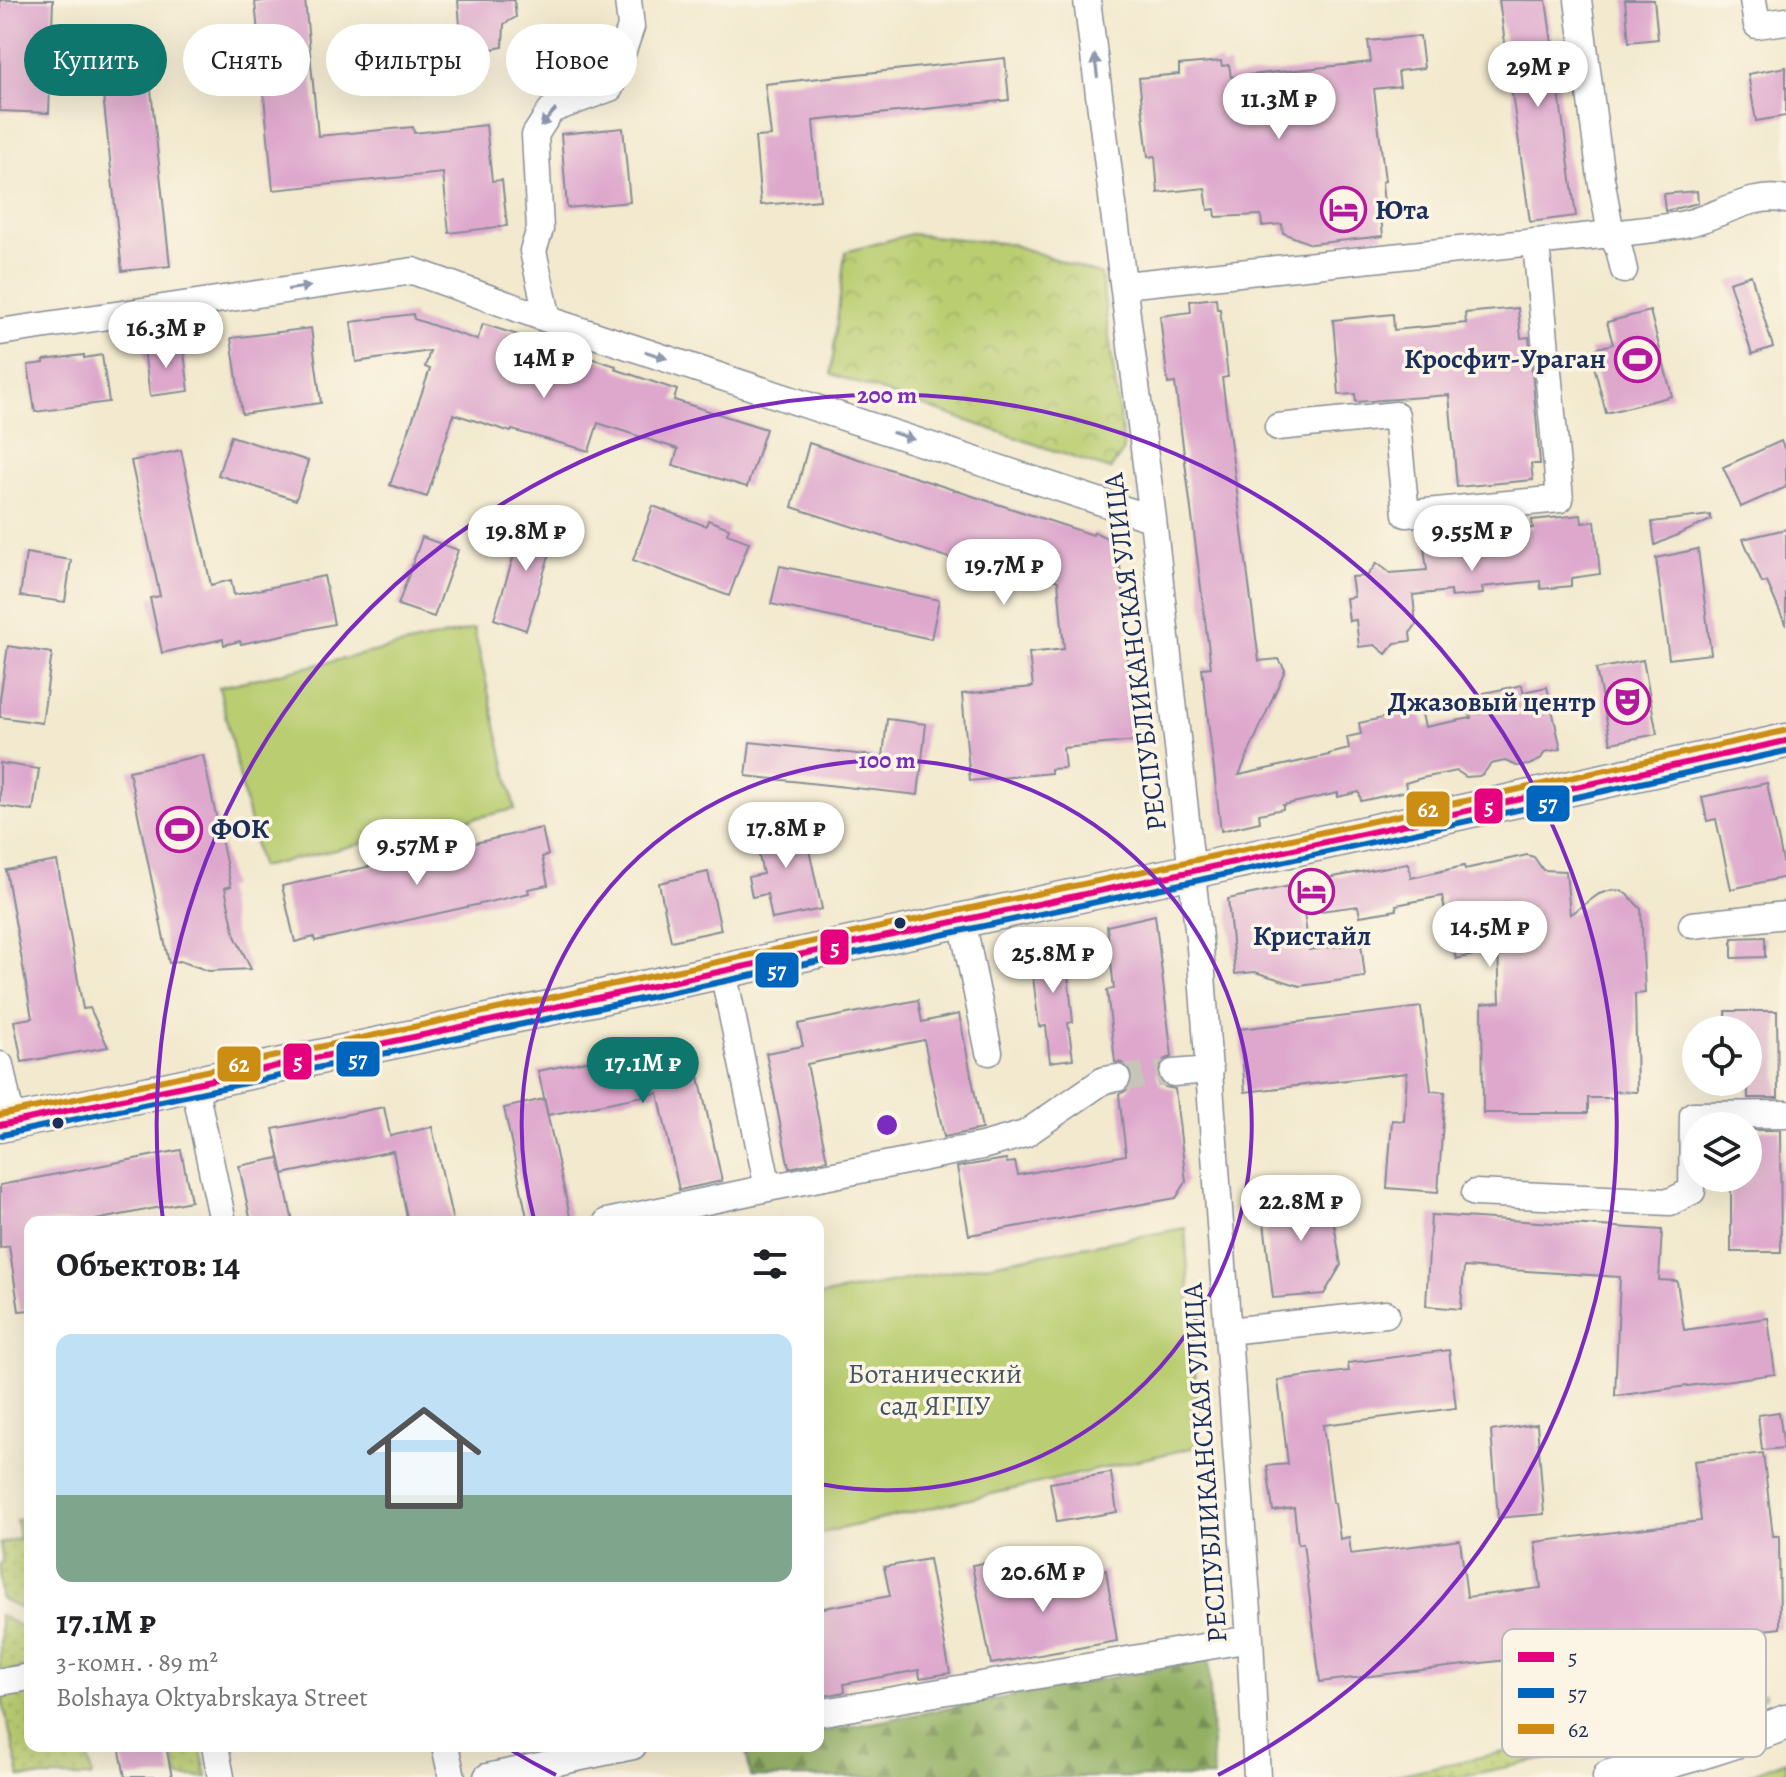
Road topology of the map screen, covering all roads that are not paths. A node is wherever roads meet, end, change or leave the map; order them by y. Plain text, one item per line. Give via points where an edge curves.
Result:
1 (628, 0) edge
2 (1087, 0) edge
3 (1578, 0) edge
4 (1753, 0) edge
5 (1786, 21) edge
6 (1786, 200) edge
7 (1611, 234) junction
8 (1536, 243) junction
9 (1624, 270) dead end
10 (1124, 285) junction
11 (548, 319) junction
12 (0, 332) edge
13 (1278, 427) dead end
14 (1153, 519) junction
15 (1786, 741) edge
16 (1193, 871) junction
17 (1786, 915) edge
18 (962, 920) junction
19 (1692, 925) dead end
20 (723, 971) junction
21 (989, 1052) dead end
22 (0, 1065) edge
23 (1210, 1070) junction
24 (1173, 1073) tunnel mouth
25 (1117, 1078) tunnel mouth
26 (194, 1084) junction
27 (1786, 1114) edge
28 (6, 1124) edge
29 (768, 1188) junction
30 (1475, 1193) dead end
31 (222, 1216) edge
32 (635, 1216) edge
33 (1386, 1314) dead end
34 (1228, 1331) junction
35 (1250, 1639) junction
36 (24, 1678) edge
37 (0, 1682) edge
38 (824, 1712) edge
39 (1786, 1722) edge
40 (1766, 1731) edge
41 (216, 1752) edge
42 (446, 1752) edge
43 (605, 1752) edge
44 (1687, 1757) edge
45 (221, 1777) edge
46 (452, 1777) edge
47 (487, 1777) edge
48 (1257, 1777) edge
49 (1610, 1777) edge

1 -> 11 street via 631,27 610,88 551,110 535,135 540,229 533,251
10 -> 2 street, РЕСПУБЛИКАНСКАЯ УЛИЦА
3 - 7 street
4 - 5 street via 1757,25
6 - 7 street via 1757,198 1684,224
7 - 8 street
7 - 9 street
8 - 10 street
8 - 13 street via 1560,499 1406,514 1396,415
10 - 14 street, РЕСПУБЛИКАНСКАЯ УЛИЦА
12 -> 11 street via 413,271
11 -> 14 street
14 - 16 street, РЕСПУБЛИКАНСКАЯ УЛИЦА
15 - 16 main road
16 - 18 main road
16 - 23 street, РЕСПУБЛИКАНСКАЯ УЛИЦА
17 - 19 street
18 - 20 main road
18 - 21 street
20 - 26 main road
20 - 29 street
22 - 28 street
23 - 24 street
23 - 34 street, РЕСПУБЛИКАНСКАЯ УЛИЦА
25 - 29 street via 1104,1080 1025,1134
26 - 28 main road
26 - 31 street
27 - 30 street via 1693,1115 1692,1191 1670,1202
29 - 32 street
33 - 34 street
34 - 35 street, РЕСПУБЛИКАНСКАЯ УЛИЦА
35 - 38 street
35 - 48 street, РЕСПУБЛИКАНСКАЯ УЛИЦА
36 - 37 street
39 - 40 main road
41 - 45 street
42 - 46 street
43 - 47 street
44 - 49 main road

